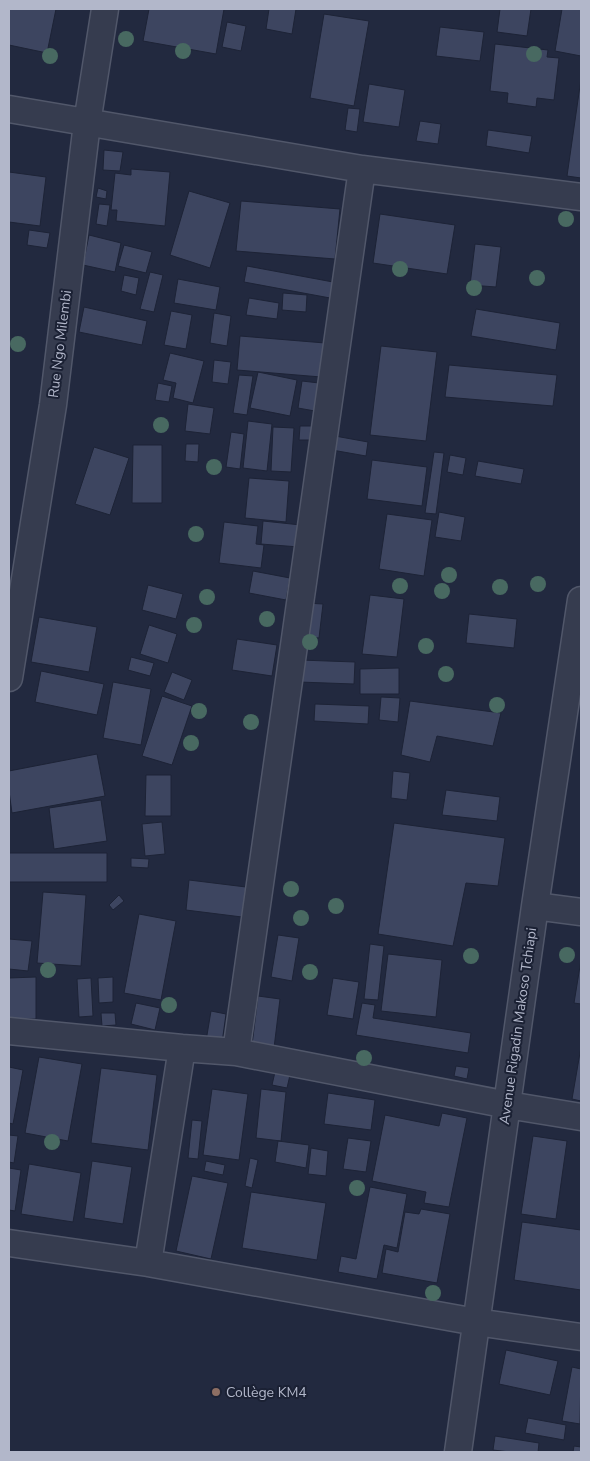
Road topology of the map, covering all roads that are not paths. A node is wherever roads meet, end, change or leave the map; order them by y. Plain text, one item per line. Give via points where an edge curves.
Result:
1 (105, 9) edge
2 (9, 109) edge
3 (87, 123) junction
4 (362, 170) junction
5 (581, 197) edge
6 (581, 600) edge
7 (9, 678) edge
8 (574, 702) edge
9 (535, 906) junction
10 (581, 912) edge
11 (9, 1031) edge
12 (182, 1048) junction
13 (236, 1052) junction
14 (508, 1105) junction
15 (581, 1117) edge
16 (9, 1243) edge
17 (148, 1263) junction
18 (476, 1322) junction
19 (581, 1337) edge
20 (458, 1452) edge

1 - 3 street, Rue Ngo Milembi
2 - 3 street
3 - 4 street
3 - 7 street, Rue Ngo Milembi via 53,405
4 - 5 street
4 - 13 street
6 - 8 street, Avenue Rigadin Makoso Tchiapi
8 - 9 street, Avenue Rigadin Makoso Tchiapi
9 - 10 street
9 - 14 street, Avenue Rigadin Makoso Tchiapi
11 - 12 street
12 - 13 street
12 - 17 street
13 - 14 street
14 - 15 street
14 - 18 street, Avenue Rigadin Makoso Tchiapi
16 - 17 street
17 - 18 street
18 - 19 street
18 - 20 street, Avenue Rigadin Makoso Tchiapi

